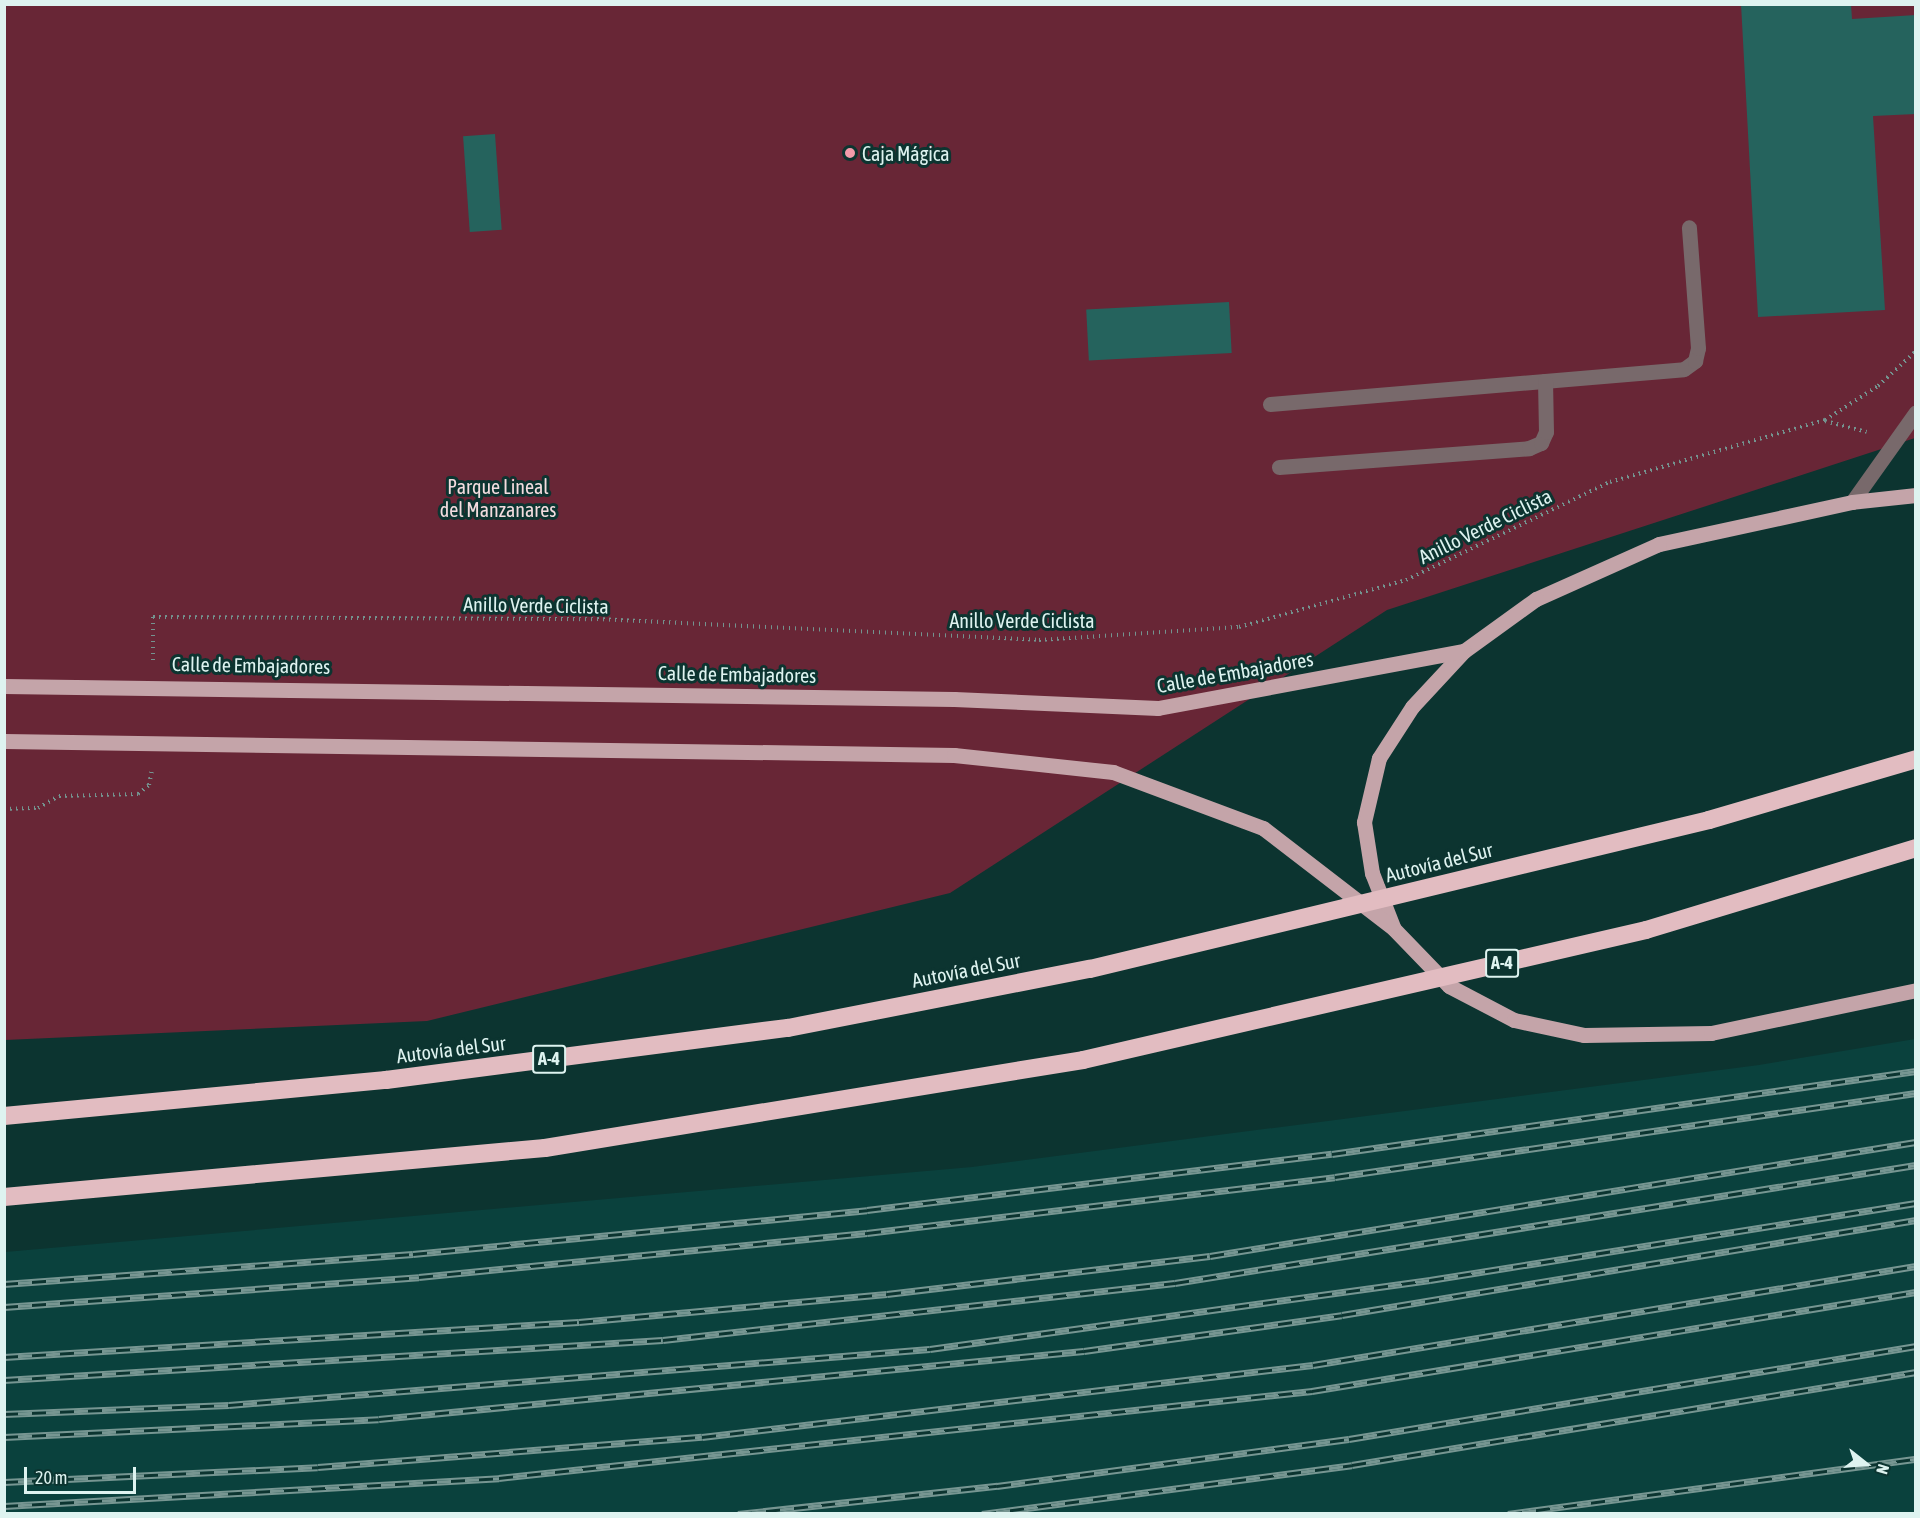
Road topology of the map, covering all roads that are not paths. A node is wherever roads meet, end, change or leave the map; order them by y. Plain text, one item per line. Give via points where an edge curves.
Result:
1 (1689, 227) dead end
2 (1545, 381) junction
3 (1270, 404) dead end
4 (1916, 412) edge
5 (1279, 467) dead end
6 (1916, 495) edge
7 (1852, 502) junction
8 (1464, 651) junction
9 (4, 686) edge
10 (4, 741) edge
11 (1916, 759) edge
12 (1916, 848) edge
13 (1394, 929) junction
14 (1916, 990) edge
15 (4, 1116) edge
16 (4, 1197) edge

1 - 2 lane via 1695,361 1684,369
2 - 3 lane
2 - 5 lane via 1546,432 1541,443 1529,448
4 - 7 lane
6 - 7 main road
7 - 8 main road via 1702,532 1616,559 1536,599
8 - 9 main road, Calle de Embajadores via 1158,708 954,699
8 - 13 main road via 1412,707 1379,758 1364,822 1366,848
10 - 13 main road via 954,755 1113,772 1263,828
11 - 15 highway, Autovía del Sur / A-4, bridge via 1709,820 1090,969 789,1028 386,1080
12 - 16 highway, A-4, bridge via 1646,930 1083,1059 545,1148
13 - 14 main road via 1449,986 1514,1020 1584,1035 1712,1033

